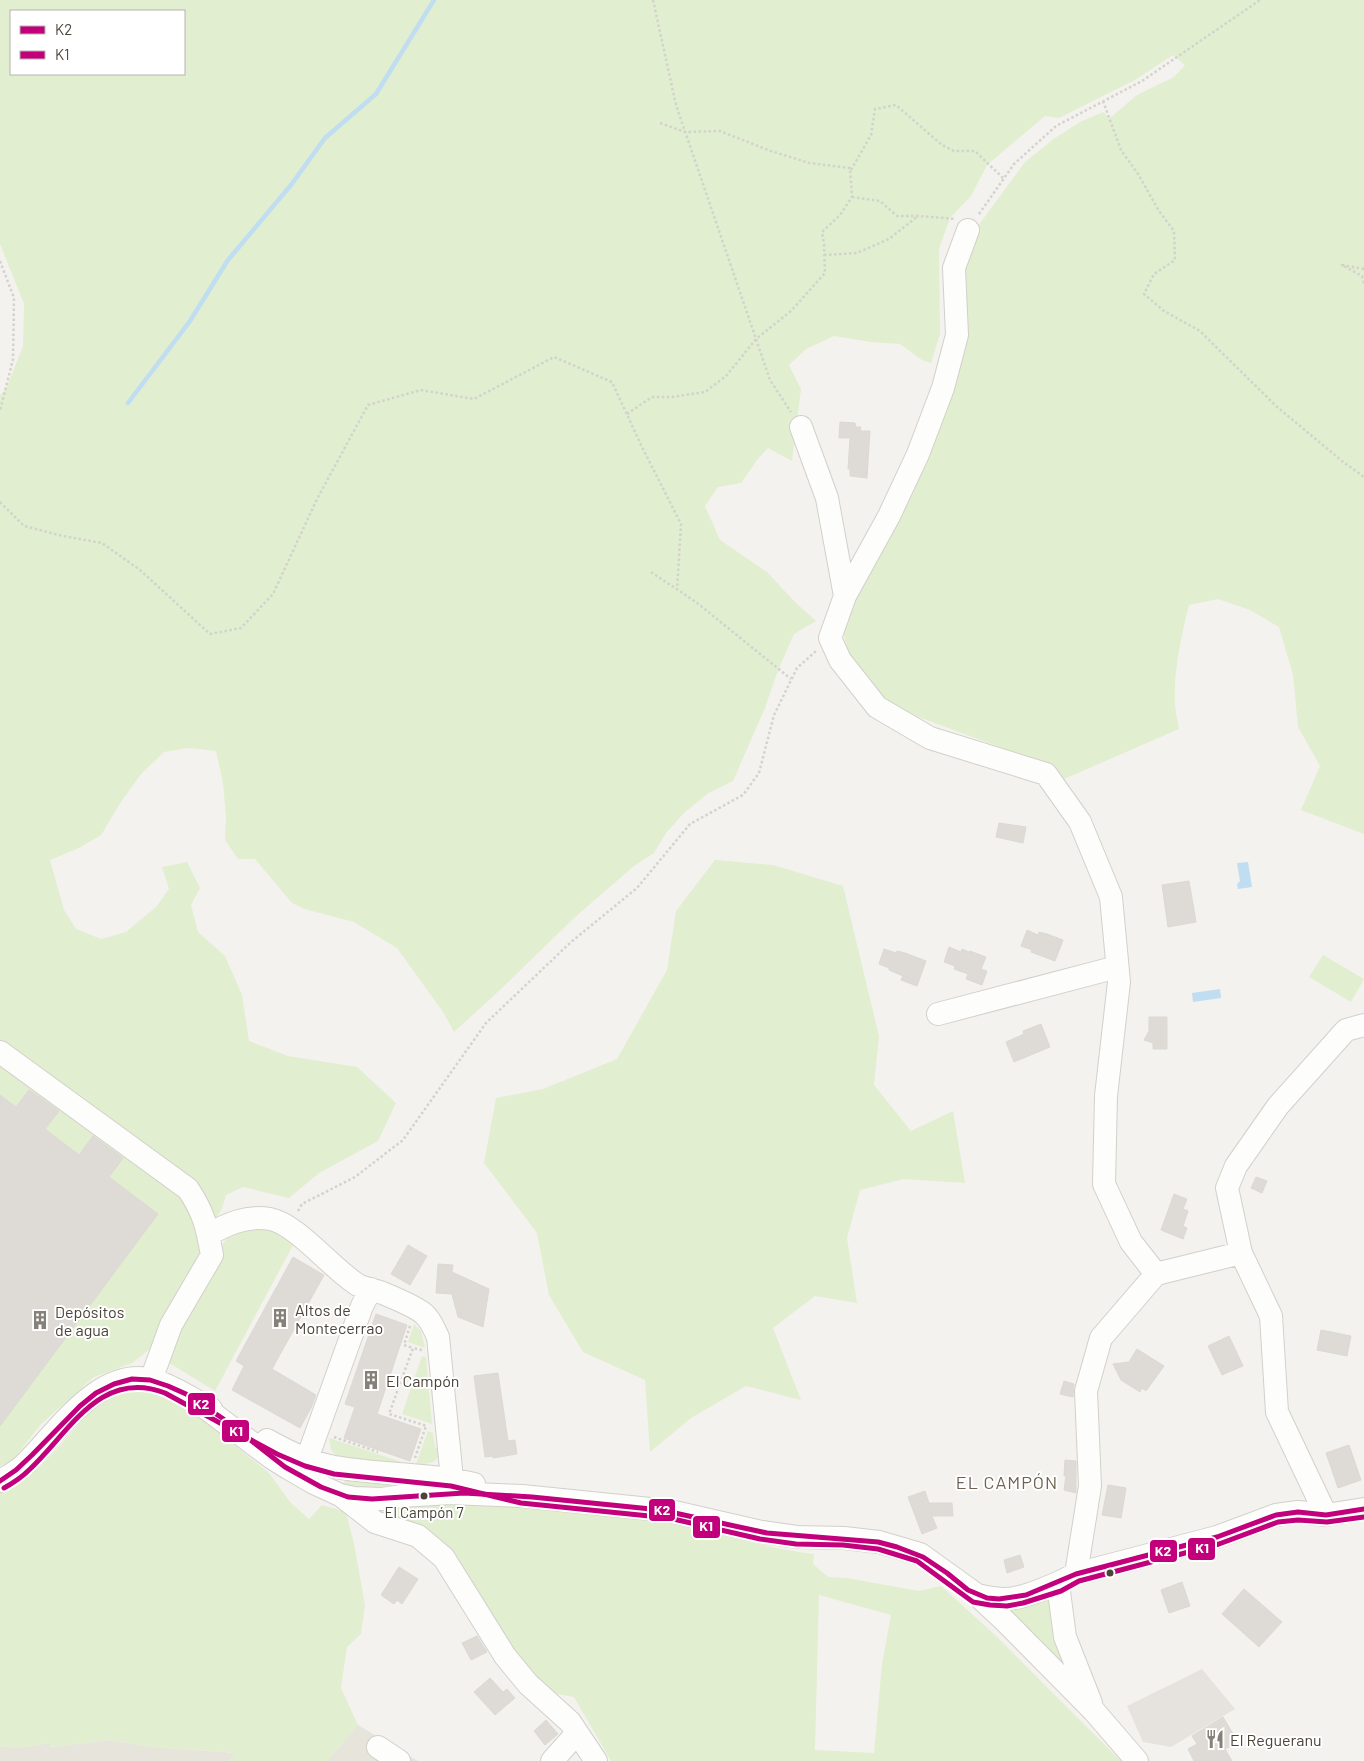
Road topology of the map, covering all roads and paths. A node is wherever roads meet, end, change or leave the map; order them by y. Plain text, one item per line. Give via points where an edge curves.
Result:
1 (653, 0) edge
2 (1260, 0) edge
3 (1103, 102) junction
4 (660, 123) dead end
5 (685, 132) junction
6 (850, 171) junction
7 (1004, 179) junction
8 (852, 198) junction
9 (919, 216) junction
10 (962, 224) junction
11 (824, 255) junction
12 (0, 261) edge
13 (1364, 269) edge
14 (1364, 283) edge
15 (756, 338) junction
16 (0, 411) edge
17 (626, 414) junction
18 (801, 427) joint
19 (1364, 477) edge
20 (0, 502) edge
21 (651, 572) dead end
22 (677, 590) junction
23 (845, 596) junction
24 (830, 638) junction
25 (791, 679) junction
26 (1118, 966) junction
27 (938, 1014) dead end
28 (1364, 1025) edge
29 (0, 1052) edge
30 (286, 1226) junction
31 (208, 1235) junction
32 (1241, 1253) junction
33 (1156, 1274) junction
34 (371, 1289) junction
35 (415, 1309) junction
36 (413, 1348) junction
37 (440, 1356) junction
38 (151, 1380) junction
39 (199, 1403) junction
40 (334, 1437) dead end
41 (378, 1452) dead end
42 (307, 1459) junction
43 (413, 1464) dead end
44 (452, 1479) junction
45 (0, 1481) edge
46 (312, 1482) junction
47 (340, 1495) junction
48 (402, 1496) junction
49 (522, 1496) junction
50 (1364, 1509) edge
51 (1326, 1515) junction
52 (1067, 1579) junction
53 (977, 1595) junction
54 (1094, 1711) junction
55 (577, 1733) junction
56 (378, 1747) dead end
57 (400, 1761) edge
58 (552, 1761) edge
59 (596, 1761) edge
60 (1137, 1761) edge

1 - 5 path
2 - 3 path via 1142,82
3 - 7 path via 1056,126 1014,164
3 - 19 path via 1121,150 1174,231 1175,260 1154,274 1144,294 1164,311 1200,331 1276,406
4 - 5 path
5 - 6 path via 720,131 776,152 809,162 850,168
5 - 15 path
6 - 7 path via 872,135 875,109 896,105 942,145 954,151 975,152
6 - 8 path
7 - 10 path
8 - 9 path via 880,201 896,216
8 - 11 path via 822,232
9 - 10 path
9 - 11 path via 889,239 857,253
10 - 23 street via 954,268 958,335 942,388 918,454 889,516
11 - 15 path via 825,273 791,311
12 - 16 path via 14,298 13,360
13 - 14 path via 1342,265 1362,276
15 - 17 path via 726,376 705,392 652,398
15 - 18 path via 770,380
17 - 20 path via 612,382 554,357 474,400 421,390 368,405 316,498 272,594 241,628 210,634 140,570 102,543 24,526
17 - 22 path via 681,524
18 - 23 street via 827,498
21 - 22 path
22 - 25 path
23 - 24 street
24 - 25 path via 797,668
24 - 26 street via 840,660 877,707 930,738 1046,774 1080,822 1111,897
25 - 30 path via 774,715 759,773 742,795 690,824 637,888 571,942 486,1023 403,1140 355,1177 302,1204
26 - 27 street
26 - 33 street via 1106,1096 1104,1184 1131,1242
28 - 32 street via 1346,1030 1278,1106 1236,1166 1227,1188
29 - 31 street via 188,1189 206,1220
30 - 31 street via 272,1219 254,1217 223,1226
30 - 34 street via 358,1285
31 - 38 street via 212,1255 171,1325
32 - 33 street
32 - 51 street via 1271,1316 1277,1412
33 - 52 street via 1101,1338 1086,1391 1090,1486
34 - 35 street
34 - 42 street
35 - 36 path via 404,1345
35 - 37 street via 432,1322
36 - 37 path
36 - 43 path via 389,1414 426,1426
37 - 44 street
38 - 39 street
38 - 45 street via 122,1380 95,1393 24,1465
39 - 42 street
39 - 46 street via 272,1458
40 - 41 path
42 - 44 street via 335,1467
42 - 46 street
44 - 48 street via 428,1487 411,1488
44 - 49 street
46 - 47 street
47 - 48 street via 369,1500
47 - 55 street via 375,1522 418,1536 444,1558 505,1656
48 - 49 street via 450,1493
49 - 53 street via 670,1511 797,1537 879,1542 920,1554
50 - 51 street
51 - 52 street via 1298,1512 1276,1515 1201,1542
52 - 53 street via 1007,1600
52 - 54 street via 1065,1637
53 - 54 street
54 - 60 street
55 - 58 street
55 - 59 street
56 - 57 street

